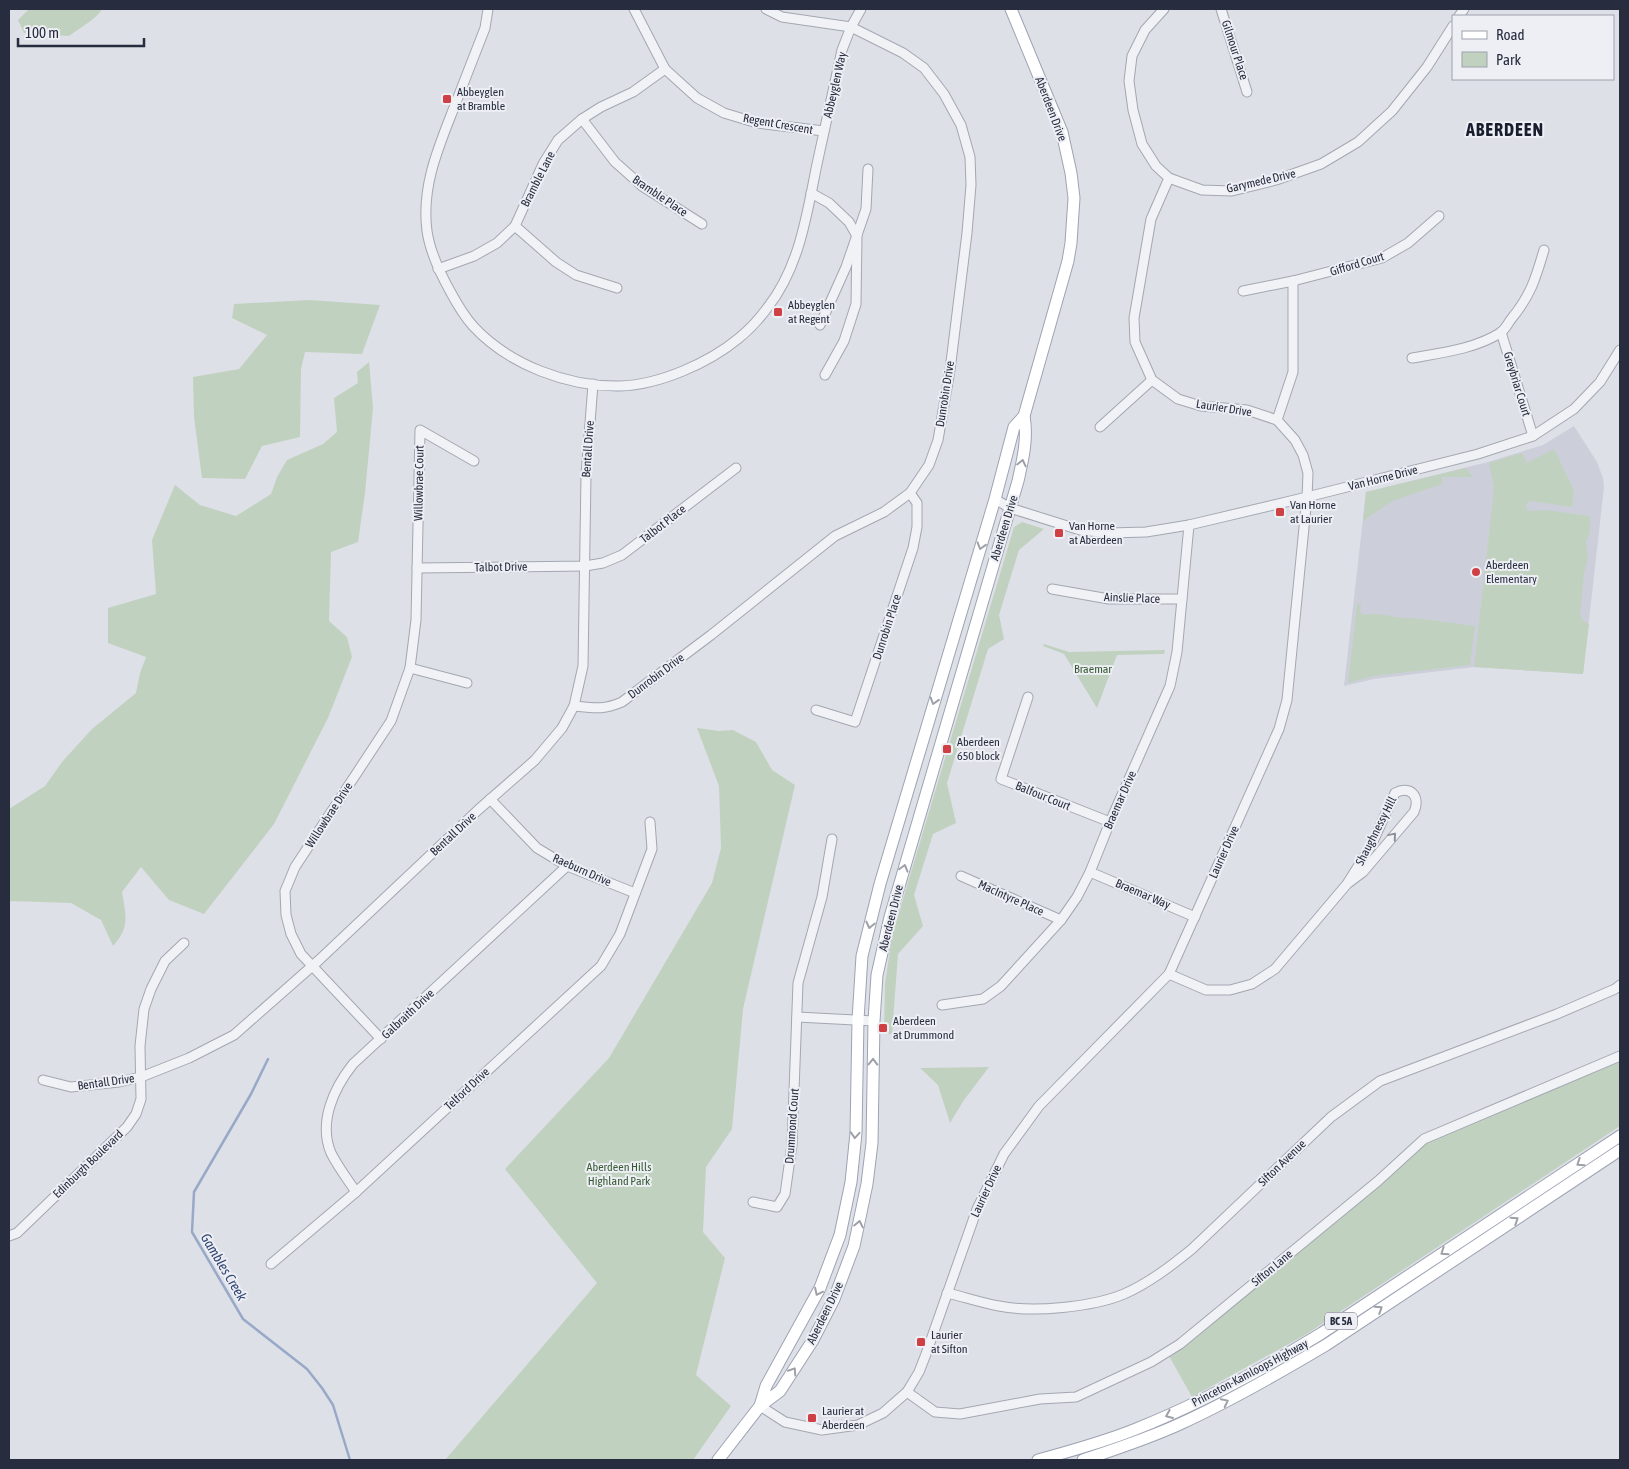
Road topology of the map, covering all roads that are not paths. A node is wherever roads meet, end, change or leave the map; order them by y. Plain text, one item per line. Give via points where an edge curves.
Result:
1 (488, 9) edge
2 (634, 9) edge
3 (766, 9) edge
4 (861, 9) edge
5 (1011, 9) edge
6 (1164, 9) edge
7 (1221, 9) edge
8 (851, 27) junction
9 (1452, 28) edge
10 (665, 69) junction
11 (1247, 92) dead end
12 (582, 119) junction
13 (824, 131) junction
14 (868, 169) dead end
15 (1169, 178) junction
16 (811, 193) junction
17 (1439, 216) dead end
18 (702, 224) dead end
19 (515, 226) junction
20 (857, 236) junction
21 (1544, 250) dead end
22 (438, 269) junction
23 (1293, 281) junction
24 (617, 288) dead end
25 (1243, 291) dead end
26 (820, 325) dead end
27 (1501, 332) junction
28 (1620, 350) edge
29 (1412, 358) dead end
30 (824, 375) dead end
31 (1152, 380) junction
32 (593, 384) junction
33 (1024, 416) junction
34 (1277, 420) junction
35 (1100, 427) dead end
36 (1533, 436) junction
37 (474, 461) dead end
38 (736, 468) dead end
39 (910, 493) junction
40 (1307, 497) junction
41 (995, 499) junction
42 (1010, 508) junction
43 (1189, 525) junction
44 (585, 566) junction
45 (417, 568) junction
46 (1052, 589) dead end
47 (1182, 599) junction
48 (410, 668) junction
49 (467, 683) dead end
50 (1028, 697) dead end
51 (574, 706) junction
52 (816, 710) dead end
53 (490, 800) junction
54 (650, 822) dead end
55 (1110, 822) junction
56 (832, 838) dead end
57 (566, 866) junction
58 (1090, 872) junction
59 (962, 876) dead end
60 (1347, 884) junction
61 (635, 893) junction
62 (1195, 917) junction
63 (1061, 920) junction
64 (184, 943) dead end
65 (311, 966) junction
66 (1169, 974) junction
67 (1620, 985) edge
68 (942, 1005) dead end
69 (797, 1017) junction
70 (858, 1020) junction
71 (874, 1021) junction
72 (380, 1039) junction
73 (1620, 1056) edge
74 (141, 1077) junction
75 (43, 1080) dead end
76 (1620, 1136) edge
77 (1620, 1150) edge
78 (356, 1192) junction
79 (753, 1202) dead end
80 (9, 1236) edge
81 (271, 1264) dead end
82 (947, 1293) junction
83 (907, 1392) junction
84 (760, 1406) junction
85 (718, 1460) edge
86 (1038, 1460) edge
87 (1083, 1460) edge

1 - 22 street, Abbeyglen Way via 485,28 434,158 426,192 427,231
2 - 10 street, Regent Crescent
3 - 8 street, Dunrobin Drive via 782,17
4 - 8 street, Abbeyglen Way
5 - 33 main road, Aberdeen Drive via 1062,132 1074,198 1068,260
6 - 15 street, Garymede Drive via 1145,30 1132,56 1129,81 1142,144 1156,166
7 - 11 street, Gilmour Place
8 - 13 street, Abbeyglen Way via 842,50
8 - 39 street, Dunrobin Drive via 903,53 924,68 944,94 961,125 970,156 967,232 938,440 929,465
9 - 15 street, Garymede Drive via 1427,67 1392,111 1358,142 1321,164 1276,180 1232,190 1202,190
10 - 12 street, Bramble Lane via 633,92 601,106
10 - 13 street, Regent Crescent via 697,98 724,113 757,122
12 - 18 street, Bramble Place via 615,162 642,186
12 - 19 street, Bramble Lane via 558,140
13 - 16 street, Abbeyglen Way
14 - 20 street via 866,209
15 - 31 street, Laurier Drive via 1151,219 1134,318 1135,342
16 - 20 street via 829,203 849,222
16 - 32 street, Abbeyglen Way via 800,246 786,280 768,307 740,338 707,360 657,380 622,386
17 - 23 street, Gifford Court via 1408,243 1382,258
19 - 22 street, Bramble Lane via 497,243 474,256
19 - 24 street via 576,275
20 - 26 street
20 - 30 street via 856,304 844,341
21 - 27 street via 1532,287 1522,306
22 - 32 street, Abbeyglen Way via 473,326 495,346 524,364 556,376
23 - 25 street, Gifford Court
23 - 34 street via 1293,372
27 - 29 street via 1479,343
27 - 36 street, Greybriar Court
28 - 36 street, Van Horne Drive via 1600,382 1574,409
31 - 34 street, Laurier Drive via 1178,399 1201,406 1247,410
31 - 35 street
32 - 44 street, Bentall Drive via 586,475
33 - 41 main road, Aberdeen Drive via 1014,427
42 -> 33 main road, Aberdeen Drive via 1024,456
34 - 40 street, Laurier Drive via 1295,440 1303,455 1308,473
36 - 40 street, Van Horne Drive via 1478,454
37 - 45 street, Willowbrae Court via 420,430
38 - 44 street, Talbot Place via 622,556
39 - 51 street, Dunrobin Drive via 884,512 835,536 622,702 600,709
39 - 52 street, Dunrobin Place via 917,503 913,548 856,722
40 - 43 street, Van Horne Drive
40 - 62 street, Laurier Drive via 1287,700 1279,729
41 - 42 street, Van Horne Drive
41 -> 70 main road, Aberdeen Drive via 880,884 862,956
42 - 43 street, Van Horne Drive via 1080,530 1110,533 1146,532
71 -> 42 main road, Aberdeen Drive via 877,975 890,916
43 - 47 street, Braemar Drive
44 - 45 street, Talbot Drive
44 - 51 street, Bentall Drive via 584,666
45 - 48 street, Willowbrae Drive via 416,620
46 - 47 street, Ainslie Place via 1110,599
47 - 55 street, Braemar Drive via 1170,686
48 - 49 street
48 - 65 street, Willowbrae Drive via 391,721 295,867 285,891 291,934
50 - 55 street, Balfour Court via 1001,779
51 - 53 street, Bentall Drive via 562,728 535,760
53 - 57 street, Raeburn Drive via 537,848
53 - 65 street, Bentall Drive
54 - 61 street, Telford Drive via 652,849
55 - 58 street, Braemar Drive
56 - 69 street, Drummond Court via 822,897 798,983
57 - 61 street, Raeburn Drive
57 - 72 street, Galbraith Drive
58 - 62 street, Braemar Way
58 - 63 street, Braemar Drive
59 - 63 street, MacIntyre Place
60 -> 60 street, Shaughnessy Hill via 1363,872 1414,812 1416,799 1413,794 1401,790 1391,798 1371,846
60 - 66 street, Shaughnessy Hill via 1275,969 1252,984 1230,990 1206,990
61 - 78 street, Telford Drive via 620,934 601,966
62 - 66 street, Laurier Drive
63 - 68 street, Braemar Drive via 1001,986 983,999
64 - 74 street, Edinburgh Boulevard via 165,961 144,1009
65 - 72 street, Willowbrae Drive
65 - 74 street, Bentall Drive via 234,1035
66 - 82 street, Laurier Drive via 1039,1106 1004,1154 977,1209
67 - 82 street, Sifton Avenue via 1557,1014 1380,1081 1331,1117 1192,1249 1123,1294 1086,1304 1030,1309 999,1306
69 - 70 street
69 - 79 street, Drummond Court via 792,1145 785,1194 777,1207
70 - 71 street
70 -> 84 main road, Aberdeen Drive via 856,1133 851,1182 840,1234 820,1288 766,1386
84 -> 71 main road, Aberdeen Drive via 780,1391 812,1340 834,1299 854,1246 872,1143
72 - 78 street, Galbraith Drive via 343,1077 328,1112 326,1131 331,1152
73 - 83 street, Sifton Lane via 1424,1139 1378,1181 1180,1344 1143,1366 1076,1397 1040,1399 960,1414 935,1412
74 - 75 street, Bentall Drive via 71,1087
74 - 80 street, Edinburgh Boulevard via 141,1099 127,1127 17,1233
76 -> 86 main road, Princeton-Kamloops Highway / BC 5A via 1278,1360 1229,1387 1144,1426
87 -> 77 main road, Princeton-Kamloops Highway / BC 5A via 1181,1424 1283,1371
78 - 81 street, Telford Drive
82 - 83 street, Laurier Drive via 919,1372
83 - 84 street, Laurier Drive via 883,1413 858,1425 822,1430 785,1422
84 - 85 main road, Aberdeen Drive

